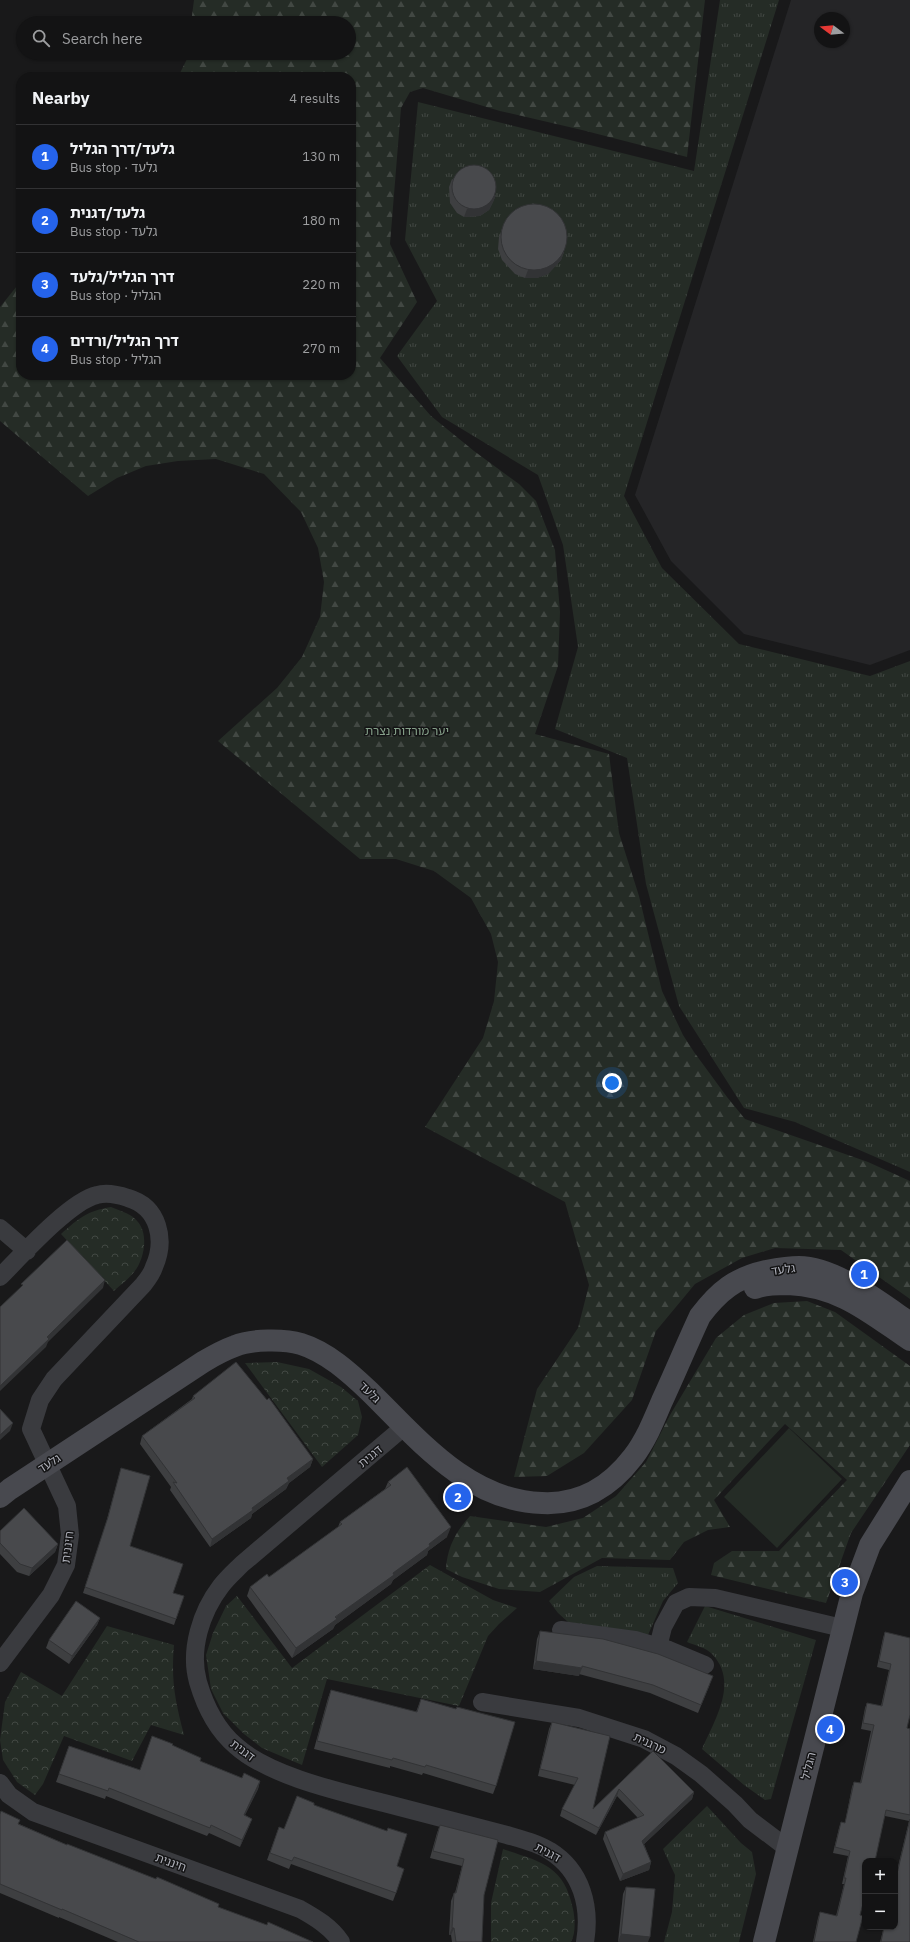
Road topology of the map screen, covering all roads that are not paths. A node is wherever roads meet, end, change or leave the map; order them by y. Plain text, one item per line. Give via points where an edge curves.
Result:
1 (0, 1228) edge
2 (27, 1251) junction
3 (0, 1277) edge
4 (910, 1323) edge
5 (910, 1340) edge
6 (682, 1355) junction
7 (405, 1426) junction
8 (48, 1464) junction
9 (910, 1481) edge
10 (0, 1497) edge
11 (910, 1499) edge
12 (861, 1568) junction
13 (842, 1628) junction
14 (561, 1630) dead end
15 (658, 1647) junction
16 (0, 1663) edge
17 (705, 1665) dead end
18 (482, 1702) dead end
19 (0, 1783) edge
20 (787, 1848) junction
21 (341, 1942) edge
22 (585, 1942) edge
23 (764, 1942) edge

1 - 2 street
2 - 3 street, חיננית
2 - 8 street, חיננית via 70,1209 98,1194 132,1199 146,1207 160,1232 160,1248 154,1268 143,1285 54,1379 40,1400 31,1428
4 - 6 street, גלעד via 868,1293 826,1272 801,1267 778,1269 740,1278 712,1300 700,1316
5 - 6 street, גלעד via 839,1294 803,1284 782,1284 761,1286 728,1301 708,1316
6 - 7 street, גלעד via 648,1434 633,1457 595,1492 575,1501 528,1503 487,1491 446,1465
7 - 8 street, גלעד via 358,1381 322,1354 301,1344 250,1342 236,1345 203,1362
7 - 22 street, דגנית via 242,1564 221,1586 207,1609 196,1642 195,1672 203,1700 217,1726 236,1747 263,1764 329,1789 507,1835 549,1850 566,1862 579,1881 588,1924
8 - 10 street, גלעד
8 - 16 street, חיננית via 67,1506 70,1535 66,1565 51,1595
9 - 12 street, הגליל via 870,1545
11 - 12 street, הגליל
12 - 13 street, הגליל
13 - 15 street via 715,1598 689,1597 676,1603 663,1627
13 - 20 street, הגליל
14 - 15 street via 635,1640
15 - 17 street
18 - 20 street, מרגנית via 579,1718 644,1739 676,1756 701,1774 750,1820
19 - 21 street, חיננית via 9,1795 33,1812 300,1909 320,1920
20 - 23 street, הגליל

